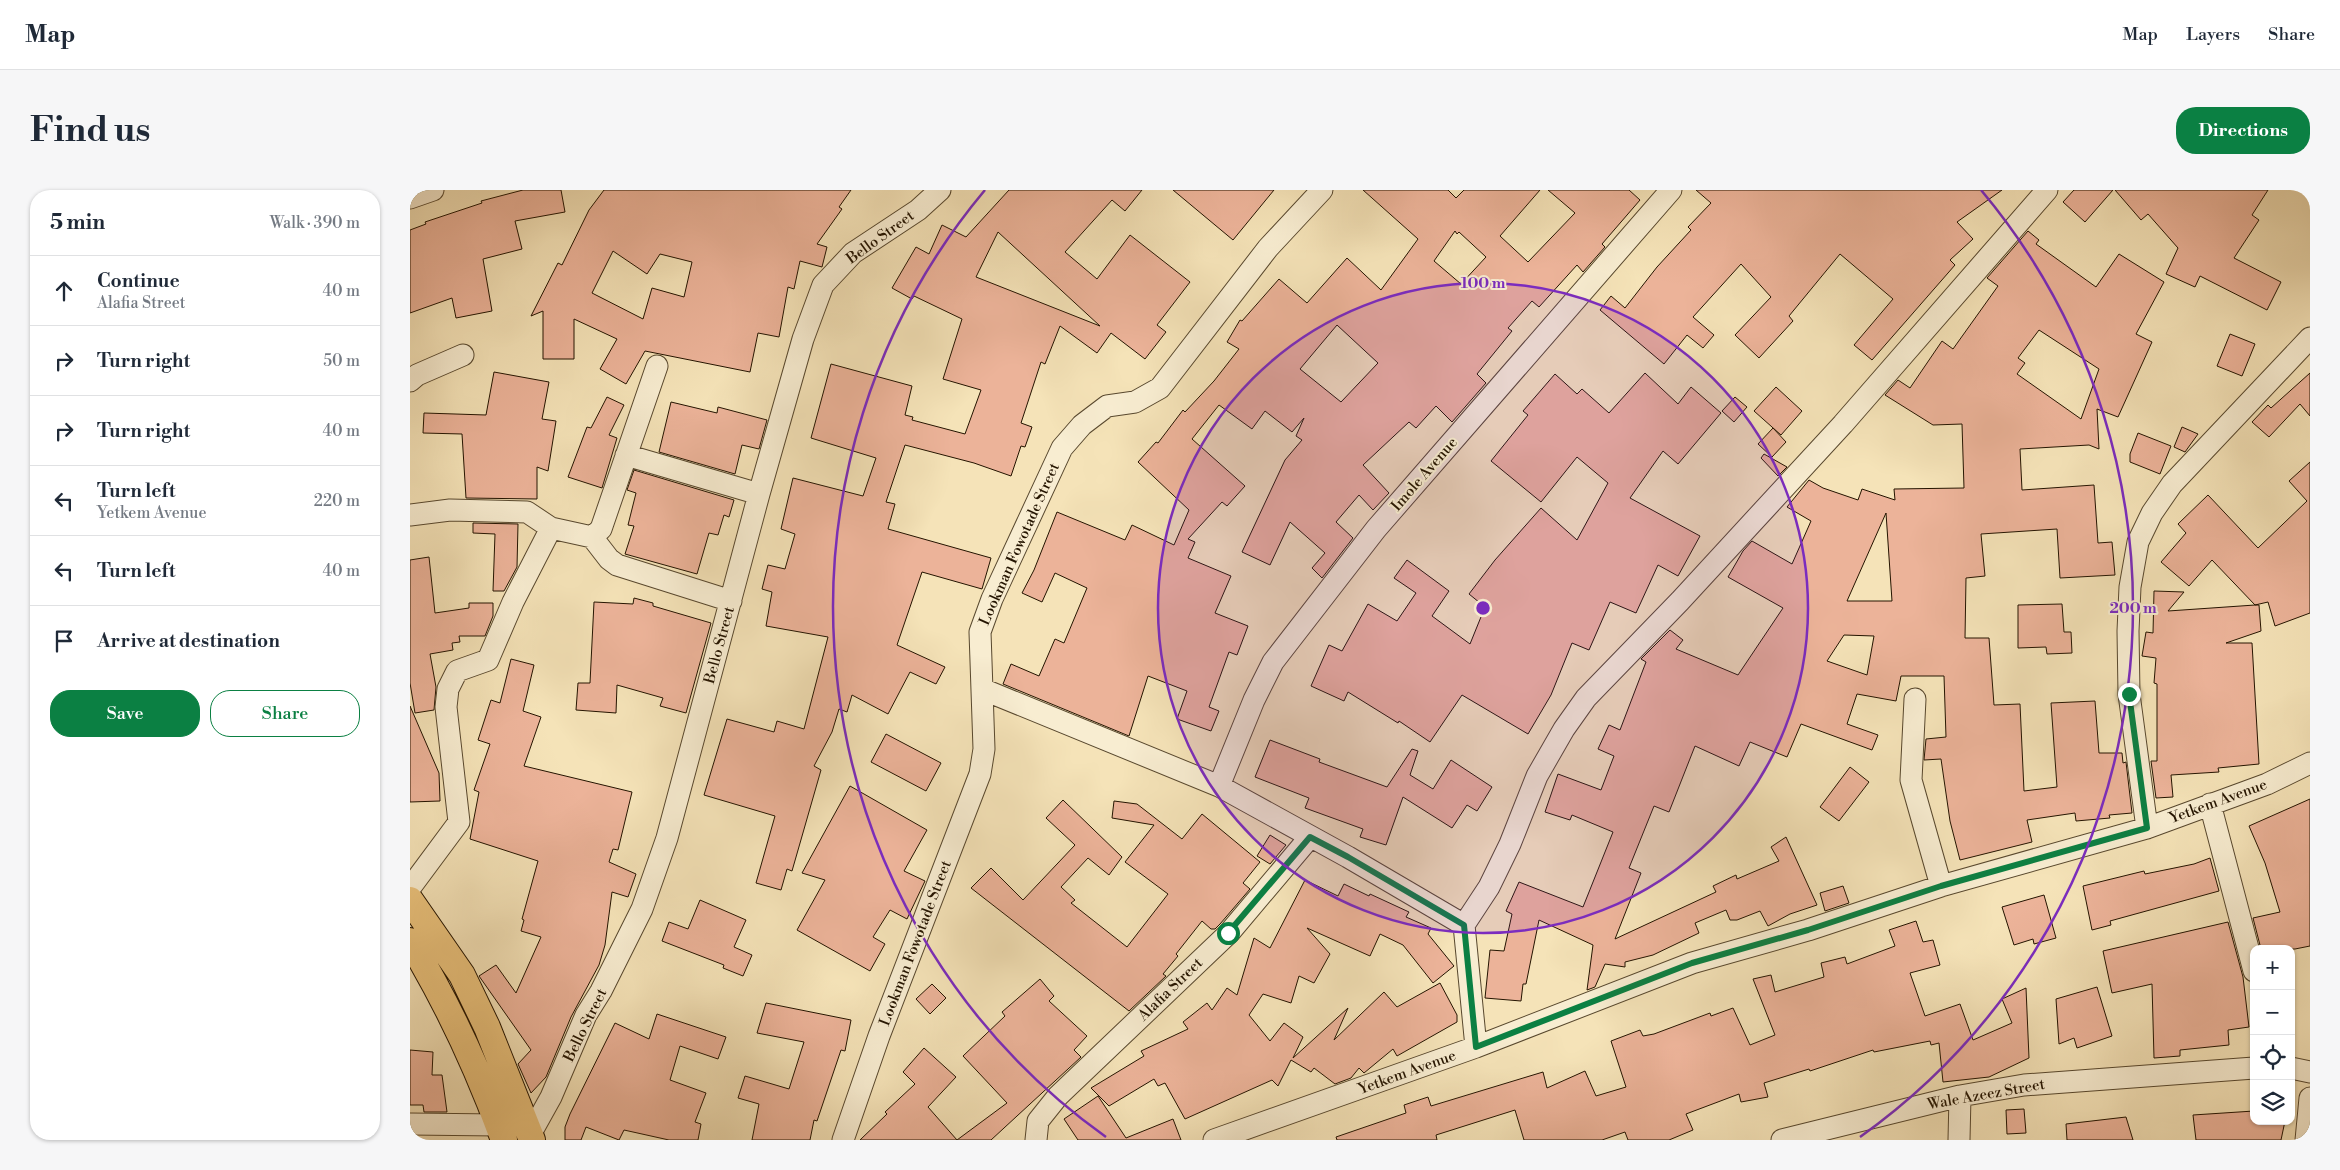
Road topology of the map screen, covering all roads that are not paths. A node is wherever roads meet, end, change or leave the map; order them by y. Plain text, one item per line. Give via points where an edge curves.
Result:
1 (434, 190) edge
2 (940, 190) edge
3 (1322, 190) edge
4 (1671, 190) edge
5 (2047, 190) edge
6 (410, 198) edge
7 (2310, 338) edge
8 (463, 355) dead end
9 (657, 366) dead end
10 (410, 381) edge
11 (626, 455) junction
12 (759, 494) junction
13 (410, 515) edge
14 (551, 528) junction
15 (592, 538) junction
16 (731, 601) junction
17 (982, 690) junction
18 (1916, 699) dead end
19 (2310, 763) edge
20 (1219, 786) junction
21 (2210, 804) junction
22 (2147, 828) junction
23 (1310, 837) junction
24 (1941, 886) junction
25 (410, 888) edge
26 (410, 900) edge
27 (1464, 925) junction
28 (410, 941) edge
29 (2250, 956) edge
30 (1476, 1047) junction
31 (2250, 1068) edge
32 (2295, 1069) edge
33 (2310, 1072) edge
34 (1960, 1096) junction
35 (2310, 1098) edge
36 (410, 1124) edge
37 (501, 1132) edge
38 (532, 1136) edge
39 (843, 1140) edge
40 (1036, 1140) edge
41 (1214, 1140) edge
42 (1782, 1140) edge
43 (1959, 1140) edge
44 (2306, 1140) edge

1 - 6 street
2 - 12 street, Bello Street via 918,210 853,254 823,284 803,339
3 - 17 street, Lookman Fowotade Street via 1268,248 1160,388 1135,402 1107,406 1082,425 1062,448 980,632
4 - 20 street, Imole Avenue via 1376,529 1273,662
5 - 27 street via 1831,437 1586,698 1537,776 1489,887
7 - 22 street via 2172,484 2152,513 2138,542 2129,596 2129,694
8 - 10 street via 416,375
9 - 11 street
11 - 12 street
11 - 15 street via 601,529
12 - 16 street, Bello Street
13 - 14 street via 450,510 527,512
14 - 15 street
14 - 25 street via 488,660 457,671 448,689 446,707 459,822
15 - 16 street via 617,565
16 - 38 street, Bello Street via 667,838 642,908 602,991 586,1015
17 - 20 street
17 - 39 street, Lookman Fowotade Street via 984,749 980,774 879,1036
18 - 24 street via 1911,780
19 - 21 street, Yetkem Avenue via 2267,784
20 - 23 street
21 - 22 street, Yetkem Avenue
21 - 29 street
22 - 24 street, Yetkem Avenue
23 - 27 street
23 - 40 street, Alafia Street via 1228,933 1058,1096 1038,1121
24 - 30 street, Yetkem Avenue via 1808,930 1692,963
26 - 38 main road via 462,974
27 - 30 street
28 - 37 main road via 454,1021
30 - 41 street, Yetkem Avenue
31 - 34 street, Wale Azeez Street via 2024,1084
32 - 33 street
34 - 42 street, Wale Azeez Street
34 - 43 street
35 - 44 street
36 - 37 street

